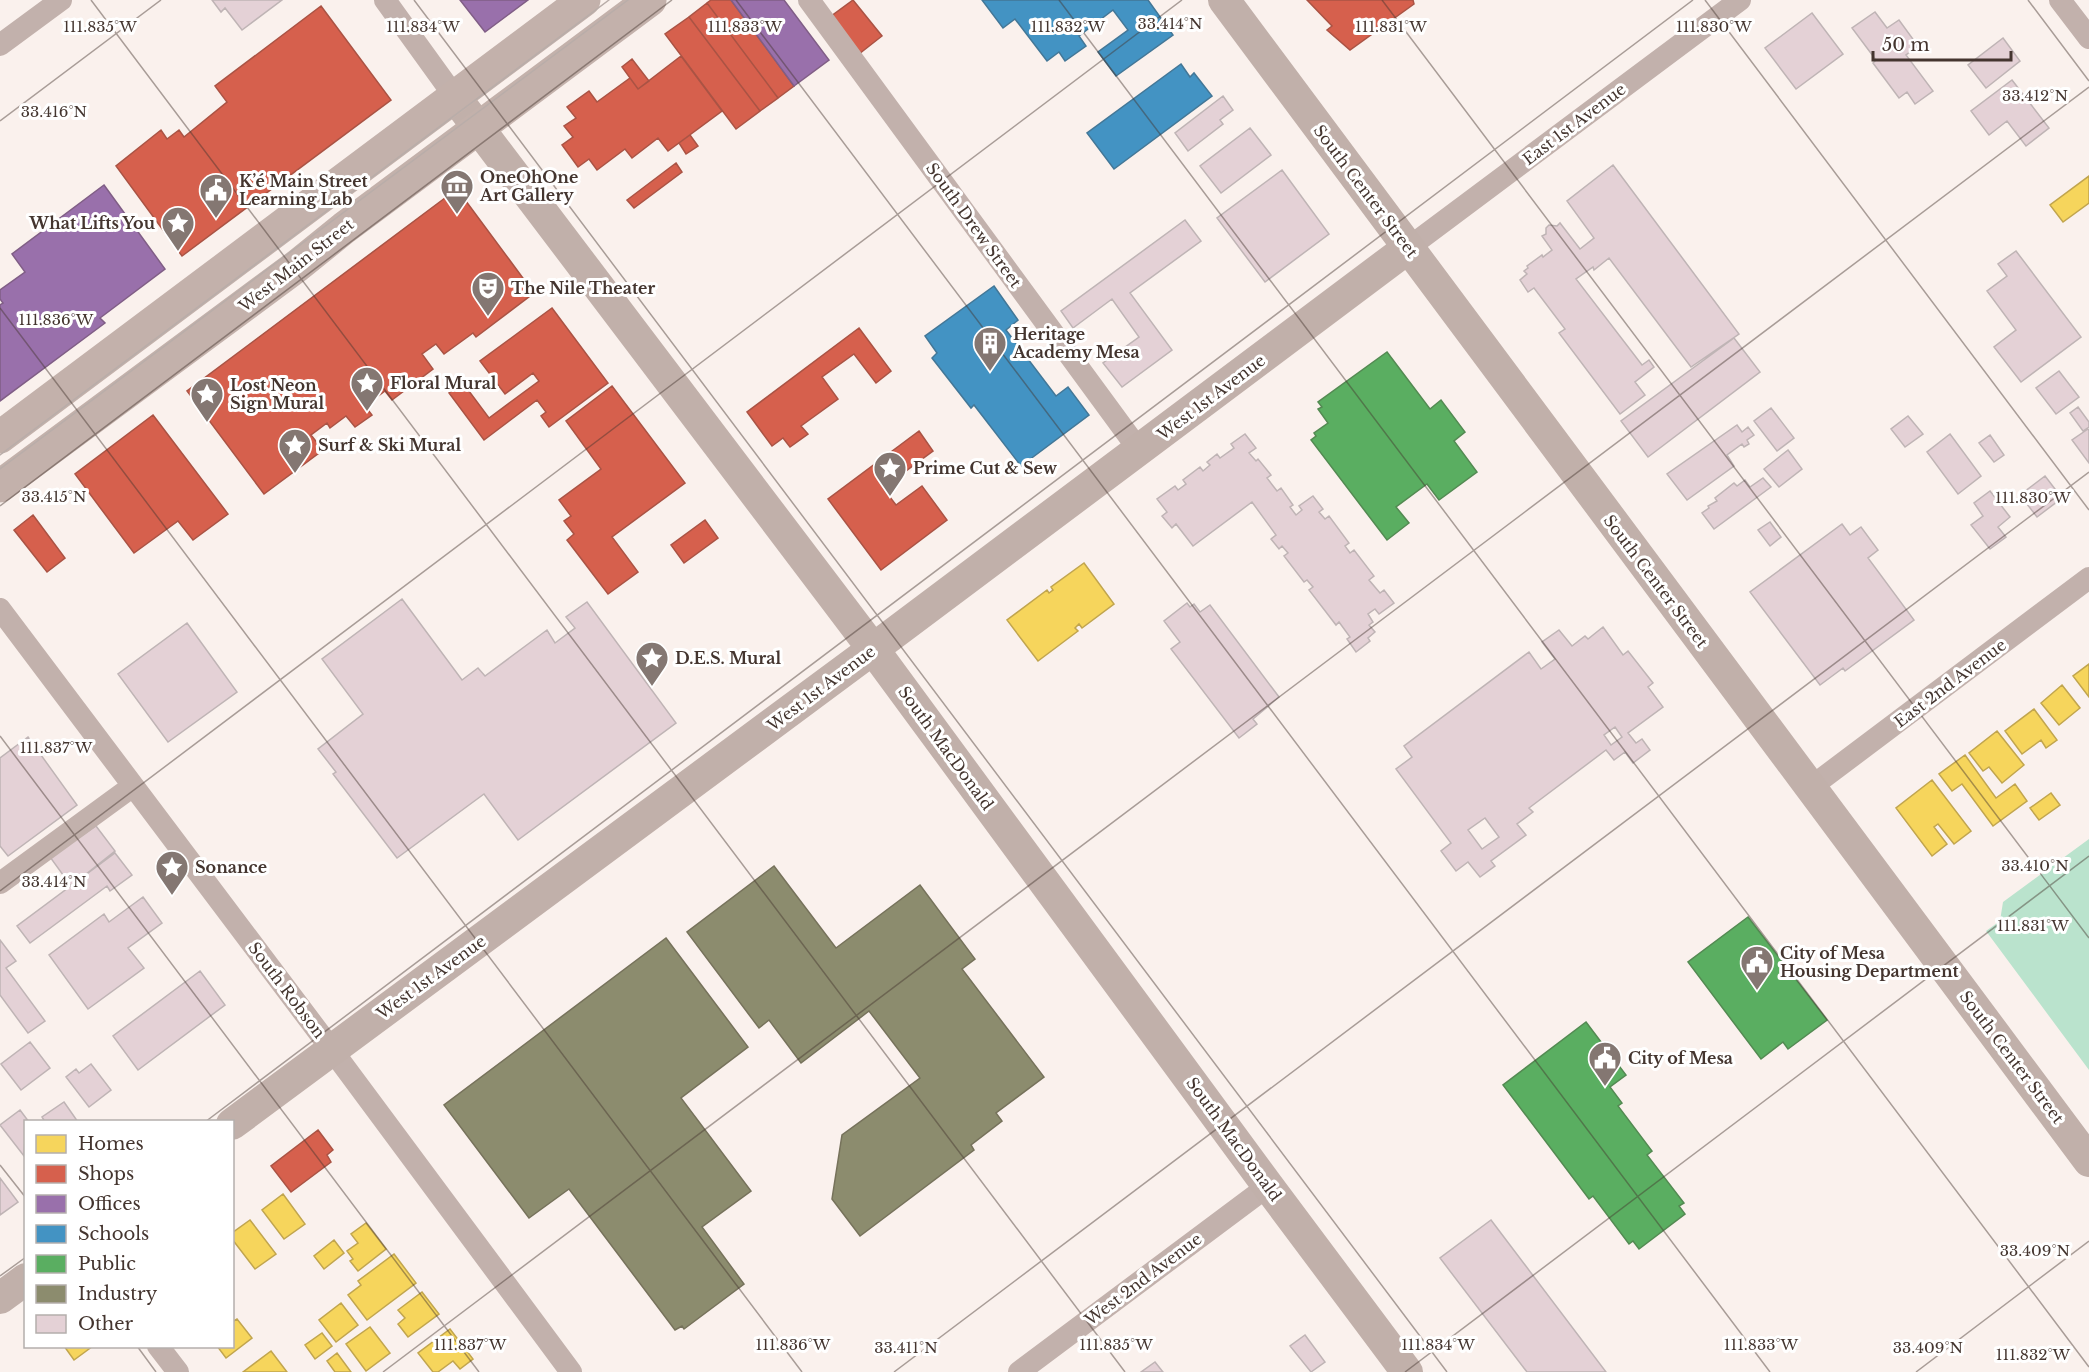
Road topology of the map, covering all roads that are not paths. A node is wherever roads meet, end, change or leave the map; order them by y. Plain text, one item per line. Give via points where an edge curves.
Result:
1 (61, 0) edge
2 (385, 0) edge
3 (584, 0) edge
4 (650, 0) edge
5 (809, 0) edge
6 (1224, 0) edge
7 (1740, 0) edge
8 (2060, 0) edge
9 (2089, 38) edge
10 (0, 45) edge
11 (455, 97) junction
12 (478, 127) junction
13 (1408, 248) junction
14 (0, 437) edge
15 (1139, 450) junction
16 (0, 486) edge
17 (2089, 578) edge
18 (0, 609) edge
19 (873, 649) junction
20 (133, 786) junction
21 (1811, 788) junction
22 (0, 883) edge
23 (332, 1050) junction
24 (234, 1123) edge
25 (2089, 1161) edge
26 (1268, 1186) junction
27 (24, 1280) edge
28 (0, 1298) edge
29 (159, 1348) edge
30 (178, 1372) edge
31 (571, 1372) edge
32 (1019, 1372) edge
33 (1407, 1372) edge

1 - 10 street
2 - 11 street
3 - 11 main road
4 - 12 main road, West Main Street
5 - 15 street, South Drew Street
6 - 13 street, South Center Street
7 - 13 street, East 1st Avenue
8 - 9 street
11 - 12 street, South MacDonald
11 - 14 main road
12 - 16 main road, West Main Street
12 - 19 street, South MacDonald
13 - 15 street, West 1st Avenue
13 - 21 street, South Center Street
15 - 19 street, West 1st Avenue
17 - 21 street, East 2nd Avenue
18 - 20 street, South Robson
19 - 23 street, West 1st Avenue
19 - 26 street, South MacDonald
20 - 22 street
20 - 23 street, South Robson
21 - 25 street, South Center Street
23 - 24 street, West 1st Avenue
23 - 31 street, South Robson
26 - 32 street, West 2nd Avenue
26 - 33 street, South MacDonald
27 - 28 street
29 - 30 street

